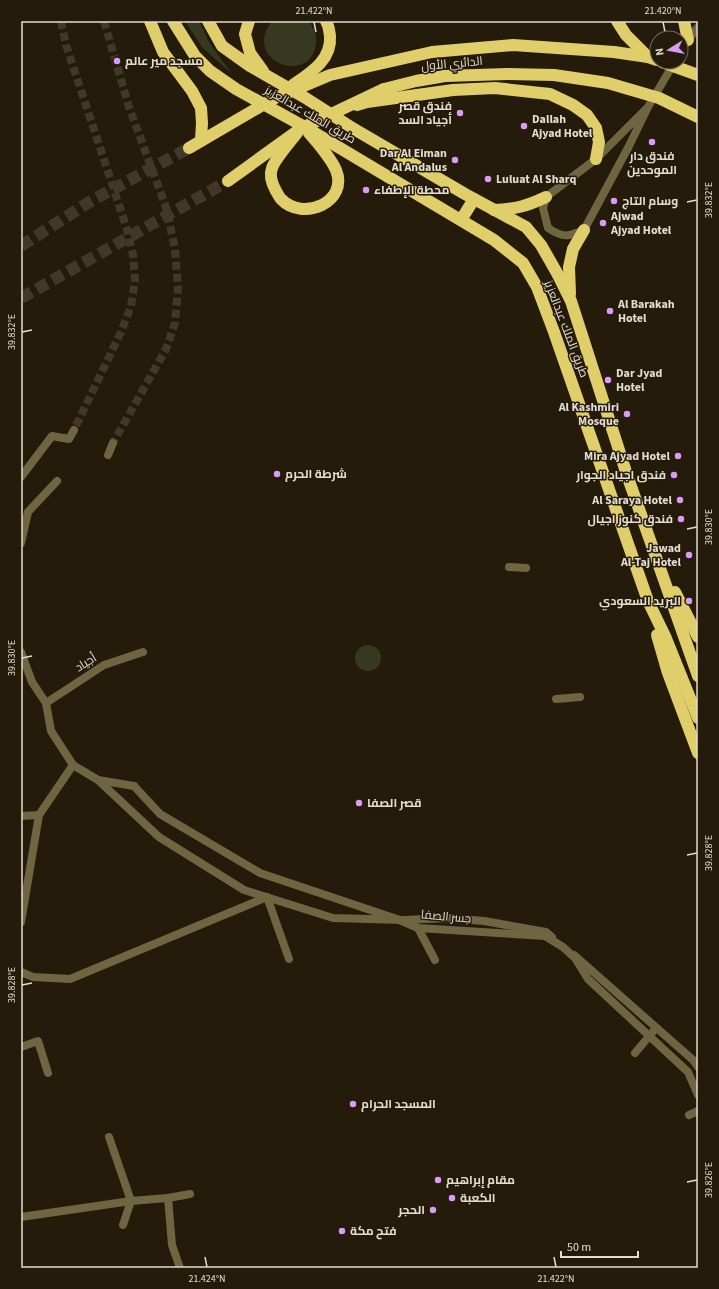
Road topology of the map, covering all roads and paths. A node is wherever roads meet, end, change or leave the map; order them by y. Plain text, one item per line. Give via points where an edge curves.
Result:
1 (173, 21) edge
2 (208, 21) edge
3 (249, 21) edge
4 (326, 21) edge
5 (617, 21) edge
6 (149, 23) edge
7 (698, 27) edge
8 (689, 39) edge
9 (649, 55) edge
10 (649, 58) edge
11 (670, 70) edge
12 (684, 70) edge
13 (698, 75) edge
14 (268, 77) junction
15 (273, 99) junction
16 (648, 107) junction
17 (339, 110) junction
18 (698, 117) edge
19 (302, 128) junction
20 (201, 140) junction
21 (189, 148) tunnel mouth
22 (596, 159) junction
23 (228, 181) tunnel mouth
24 (546, 197) junction
25 (474, 199) junction
26 (494, 210) junction
27 (461, 220) junction
28 (584, 230) junction
29 (571, 301) junction
30 (74, 430) tunnel mouth
31 (113, 443) tunnel mouth
32 (108, 455) dead end
33 (21, 477) edge
34 (57, 481) dead end
35 (21, 543) edge
36 (655, 552) junction
37 (509, 567) dead end
38 (526, 568) dead end
39 (648, 601) junction
40 (698, 637) edge
41 (21, 652) edge
42 (143, 652) dead end
43 (698, 676) edge
44 (580, 697) dead end
45 (556, 699) dead end
46 (46, 703) junction
47 (698, 718) edge
48 (698, 753) edge
49 (73, 765) junction
50 (98, 780) junction
51 (39, 815) junction
52 (21, 816) edge
53 (267, 897) junction
54 (21, 922) edge
55 (418, 928) junction
56 (289, 960) dead end
57 (435, 960) dead end
58 (21, 972) edge
59 (656, 1028) junction
60 (21, 1047) edge
61 (635, 1053) dead end
62 (698, 1067) edge
63 (48, 1074) dead end
64 (698, 1095) edge
65 (698, 1111) edge
66 (689, 1115) dead end
67 (109, 1137) dead end
68 (190, 1194) dead end
69 (168, 1198) junction
70 (131, 1201) junction
71 (21, 1217) edge
72 (123, 1225) dead end
73 (180, 1268) edge

1 - 19 highway, طريق الملك عبدالعزيز via 195,56 210,71
2 - 14 highway, طريق الملك عبدالعزيز via 222,46
3 - 14 highway via 245,34 250,53
4 - 15 highway, bridge via 329,26 330,43 325,59 310,74
5 - 9 highway via 626,35
6 - 20 highway via 166,57 192,91 201,108
7 - 8 street
10 - 15 highway, الدائري الأول, bridge via 614,52 513,45 432,52 330,75
11 - 16 street
12 - 13 highway, bridge
14 - 25 highway, طريق الملك عبدالعزيز
15 - 20 highway, الدائري الأول, bridge
16 - 22 street
16 - 28 street
17 - 18 highway, الدائري الأول, bridge via 384,88 416,81 445,76 507,74 554,76 608,83 659,98
17 - 19 highway, الدائري الأول, bridge
17 - 22 highway, bridge via 377,100 453,90 495,88 550,94 573,105 587,116 596,128 599,142
19 - 19 highway, bridge via 277,159 271,174 273,186 281,199 290,206 302,210 325,204 334,195 338,184 336,171 316,140
19 - 23 highway, الدائري الأول, bridge
19 - 27 highway, طريق الملك عبدالعزيز
20 - 21 highway, الدائري الأول, bridge
22 - 24 street
24 - 26 highway via 530,205
24 - 28 street via 543,208 548,228 556,234 569,236
25 - 26 highway, طريق الملك عبدالعزيز
25 - 27 highway
26 - 29 highway, طريق الملك عبدالعزيز via 526,227 541,245
27 - 39 highway, طريق الملك عبدالعزيز via 494,240 523,263 537,287
28 - 29 highway via 573,249 569,268
29 - 36 highway, طريق الملك عبدالعزيز via 627,475
30 - 33 street via 69,438 52,436
31 - 32 street
34 - 35 street via 28,512
36 - 40 highway
36 - 43 highway, طريق الملك عبدالعزيز
37 - 38 street
39 - 47 highway, طريق الملك عبدالعزيز
39 - 48 highway via 668,673
41 - 46 street via 32,682
42 - 46 street, أجياد via 104,665
44 - 45 street
46 - 49 street via 51,731
49 - 50 street
49 - 51 street
50 - 53 street via 159,837 244,890
50 - 55 street, جسر الصفا, bridge via 134,786 160,814 260,873
51 - 52 street
51 - 54 street
53 - 56 street
53 - 58 street via 70,979 33,977
53 - 59 street via 333,918 448,918 546,932
55 - 57 street
55 - 64 street, جسر الصفا, bridge via 548,937 575,958 588,979 688,1072
59 - 61 street
59 - 62 street
60 - 63 street via 38,1041
65 - 66 street
67 - 70 street
68 - 69 street
69 - 70 street
69 - 73 street via 172,1245
70 - 71 street
70 - 72 street

